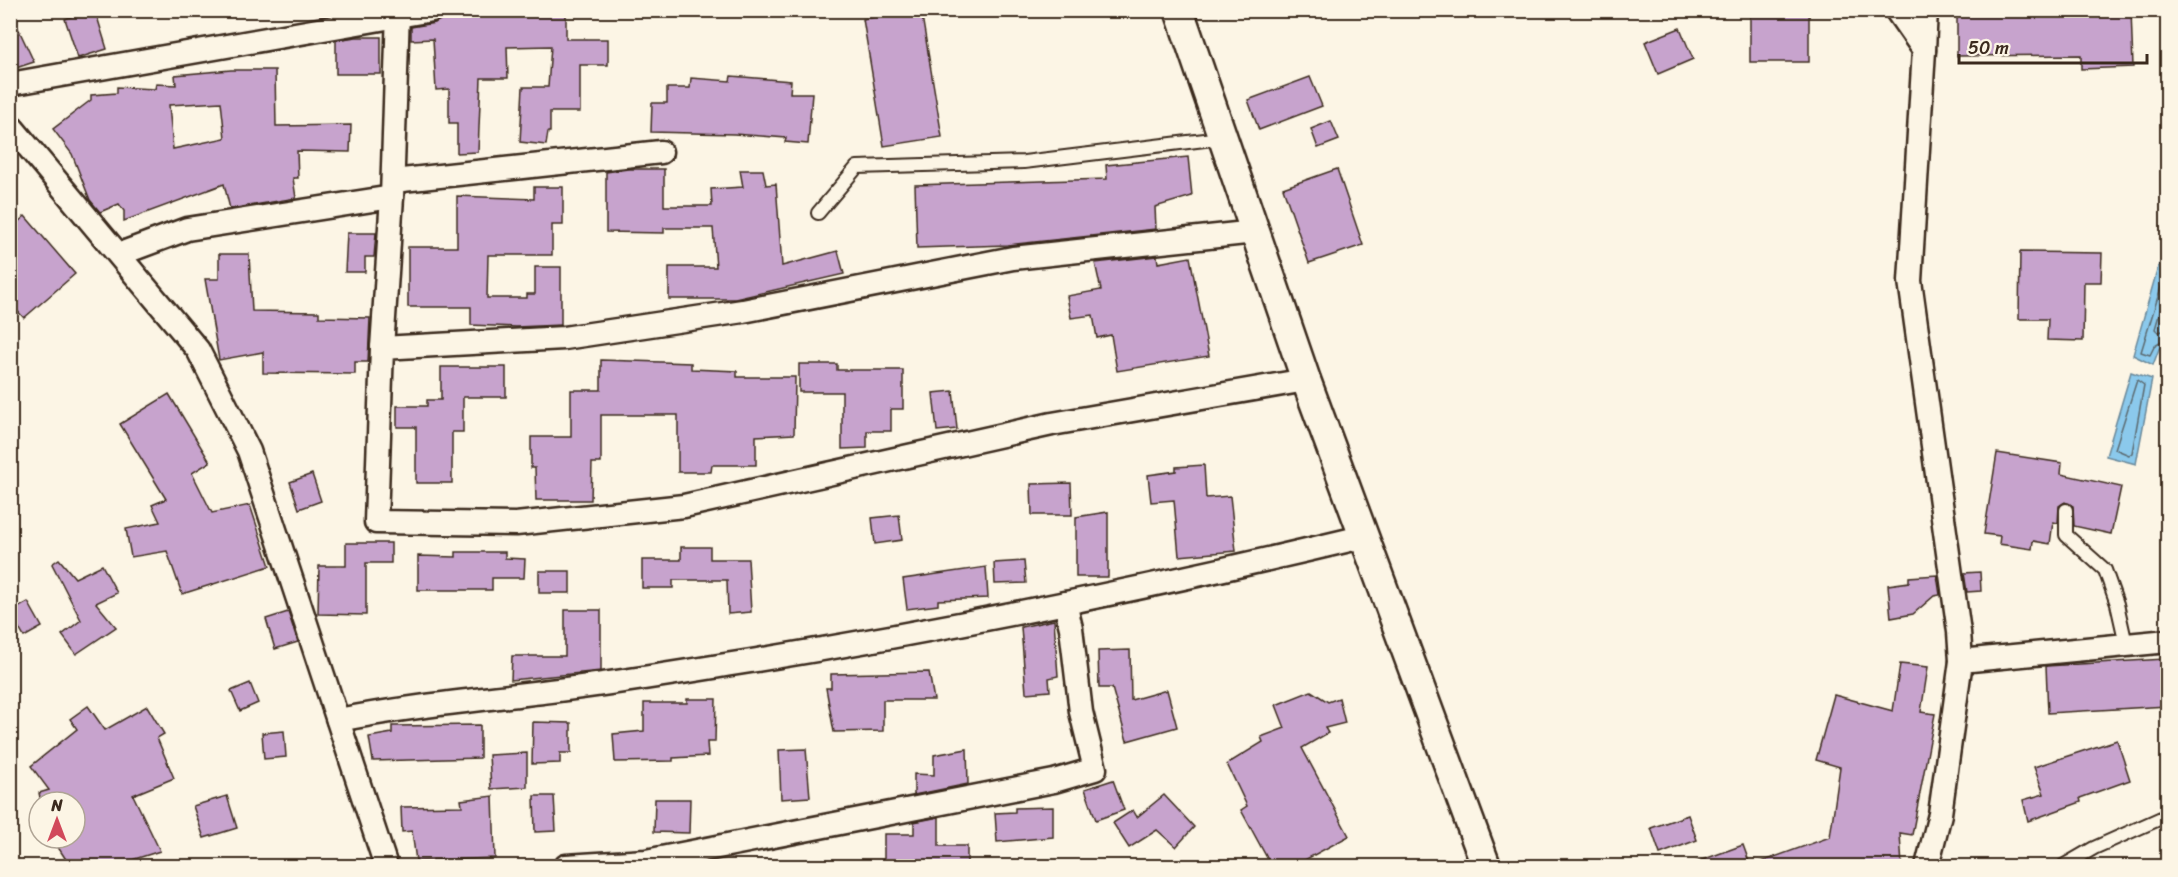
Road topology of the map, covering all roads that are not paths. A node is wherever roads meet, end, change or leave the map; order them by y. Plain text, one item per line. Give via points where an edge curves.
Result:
1 (432, 10) edge
2 (1179, 10) edge
3 (1896, 10) edge
4 (1926, 10) edge
5 (398, 14) edge
6 (1924, 50) junction
7 (10, 84) edge
8 (10, 125) edge
9 (1221, 138) junction
10 (661, 152) dead end
11 (392, 189) junction
12 (818, 213) dead end
13 (1255, 232) junction
14 (120, 254) junction
15 (382, 348) junction
16 (1306, 380) junction
17 (2066, 510) dead end
18 (1362, 537) junction
19 (1065, 603) junction
20 (2168, 641) edge
21 (2126, 644) junction
22 (1961, 662) junction
23 (338, 720) junction
24 (2168, 815) edge
25 (386, 867) edge
26 (566, 867) edge
27 (1486, 867) edge
28 (1927, 867) edge
29 (2063, 867) edge

1 - 5 street
2 - 9 street
3 - 6 street
4 - 6 street
5 - 7 street
5 - 11 street
6 - 22 street via 1910,281
8 - 14 street
9 - 12 lane via 1024,162 857,167
9 - 13 street
10 - 11 street
11 - 14 street via 187,229
11 - 15 street
13 - 15 street via 1013,258 743,311 564,338
13 - 16 street
14 - 23 street via 198,350 249,451
15 - 16 street via 376,522 516,524 684,506 1052,424
16 - 18 street
17 - 21 lane via 2066,535 2105,570
18 - 19 street
18 - 27 street
19 - 23 street via 759,660 552,691 416,705
19 - 26 street via 1081,712 1095,770 646,861
20 - 21 street
21 - 22 street
22 - 28 street via 1940,814
23 - 25 street
24 - 29 lane via 2094,848

